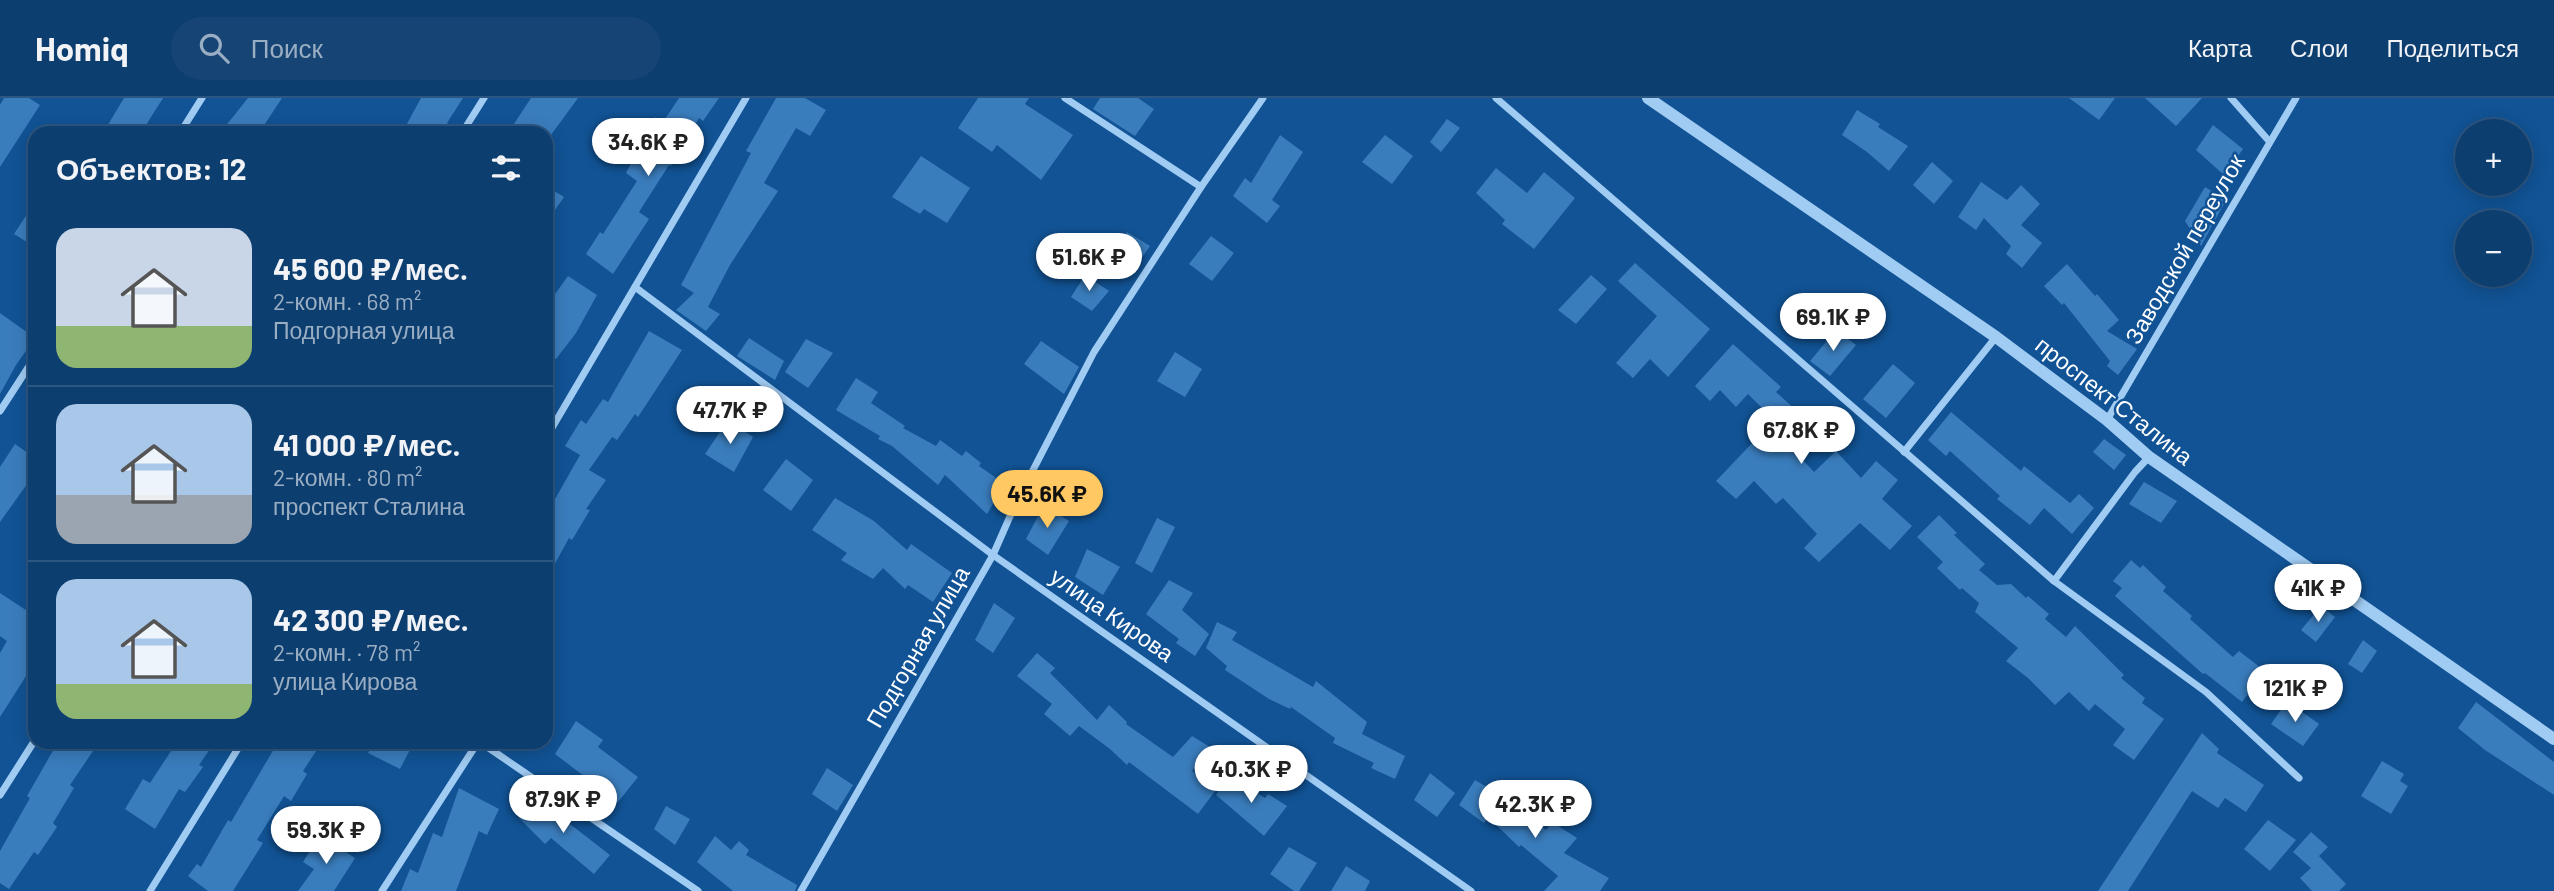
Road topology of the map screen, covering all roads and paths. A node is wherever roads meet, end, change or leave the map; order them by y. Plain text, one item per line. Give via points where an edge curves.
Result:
1 (202, 98) edge
2 (484, 98) edge
3 (746, 98) edge
4 (1065, 98) edge
5 (1262, 98) edge
6 (1496, 98) edge
7 (1648, 98) edge
8 (2231, 98) edge
9 (2296, 98) edge
10 (184, 126) edge
11 (466, 126) edge
12 (2269, 141) junction
13 (1201, 187) junction
14 (635, 287) junction
15 (1996, 337) junction
16 (28, 368) edge
17 (0, 411) edge
18 (2108, 420) junction
19 (553, 426) edge
20 (1904, 452) junction
21 (2149, 457) junction
22 (993, 555) junction
23 (2054, 581) junction
24 (2554, 739) edge
25 (29, 749) edge
26 (238, 749) edge
27 (474, 749) edge
28 (489, 749) edge
29 (2299, 778) dead end
30 (0, 795) edge
31 (150, 891) edge
32 (382, 891) edge
33 (698, 891) edge
34 (801, 891) edge
35 (1471, 891) edge

1 - 10 street
2 - 11 street
3 - 14 street
4 - 13 street
5 - 13 street, Подгорная улица
6 - 20 street
7 - 15 street, проспект Сталина
8 - 12 street
9 - 12 street, Заводской переулок
12 - 18 street, Заводской переулок
13 - 22 street, Подгорная улица via 1094,352
14 - 19 street
14 - 22 street, улица Кирова
15 - 18 street, проспект Сталина
15 - 20 street
16 - 17 street
18 - 21 street, проспект Сталина
20 - 23 street
21 - 23 street
21 - 24 street, проспект Сталина
22 - 34 street, Подгорная улица
22 - 35 street, улица Кирова
23 - 29 street via 2206,692
25 - 30 street
26 - 31 street
27 - 32 street
28 - 33 street

